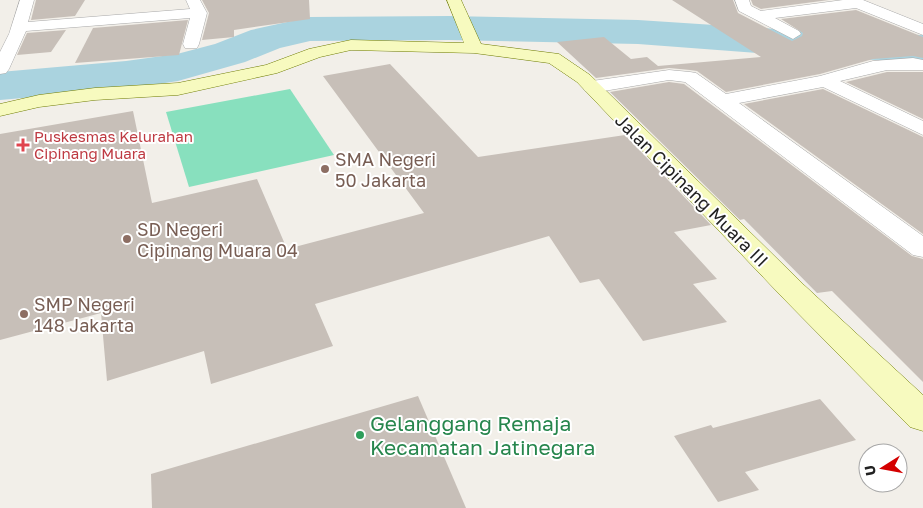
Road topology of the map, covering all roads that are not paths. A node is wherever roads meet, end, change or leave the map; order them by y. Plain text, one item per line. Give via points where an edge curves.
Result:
1 (27, 0) edge
2 (742, 0) edge
3 (854, 2) edge
4 (196, 6) edge
5 (457, 6) edge
6 (758, 16) junction
7 (16, 24) junction
8 (923, 30) edge
9 (793, 34) dead end
10 (191, 44) dead end
11 (474, 46) junction
12 (923, 65) edge
13 (0, 69) edge
14 (825, 81) junction
15 (592, 87) junction
16 (721, 101) junction
17 (0, 110) edge
18 (923, 129) edge
19 (923, 249) edge
20 (923, 417) edge

1 - 7 street
2 - 6 street via 742,7
3 - 6 street
3 - 8 street
4 - 7 street
4 - 10 street
5 - 11 street
6 - 9 street
7 - 13 street
11 - 15 street, Jalan Cipinang Muara III via 553,58 570,67
11 - 17 street, Jalan Cipinang Muara III via 351,45 271,69 178,88 95,94
12 - 14 street via 907,62 846,73
14 - 16 street
14 - 18 street
15 - 16 street via 686,75
15 - 20 street, Jalan Cipinang Muara III via 794,292
16 - 19 street

